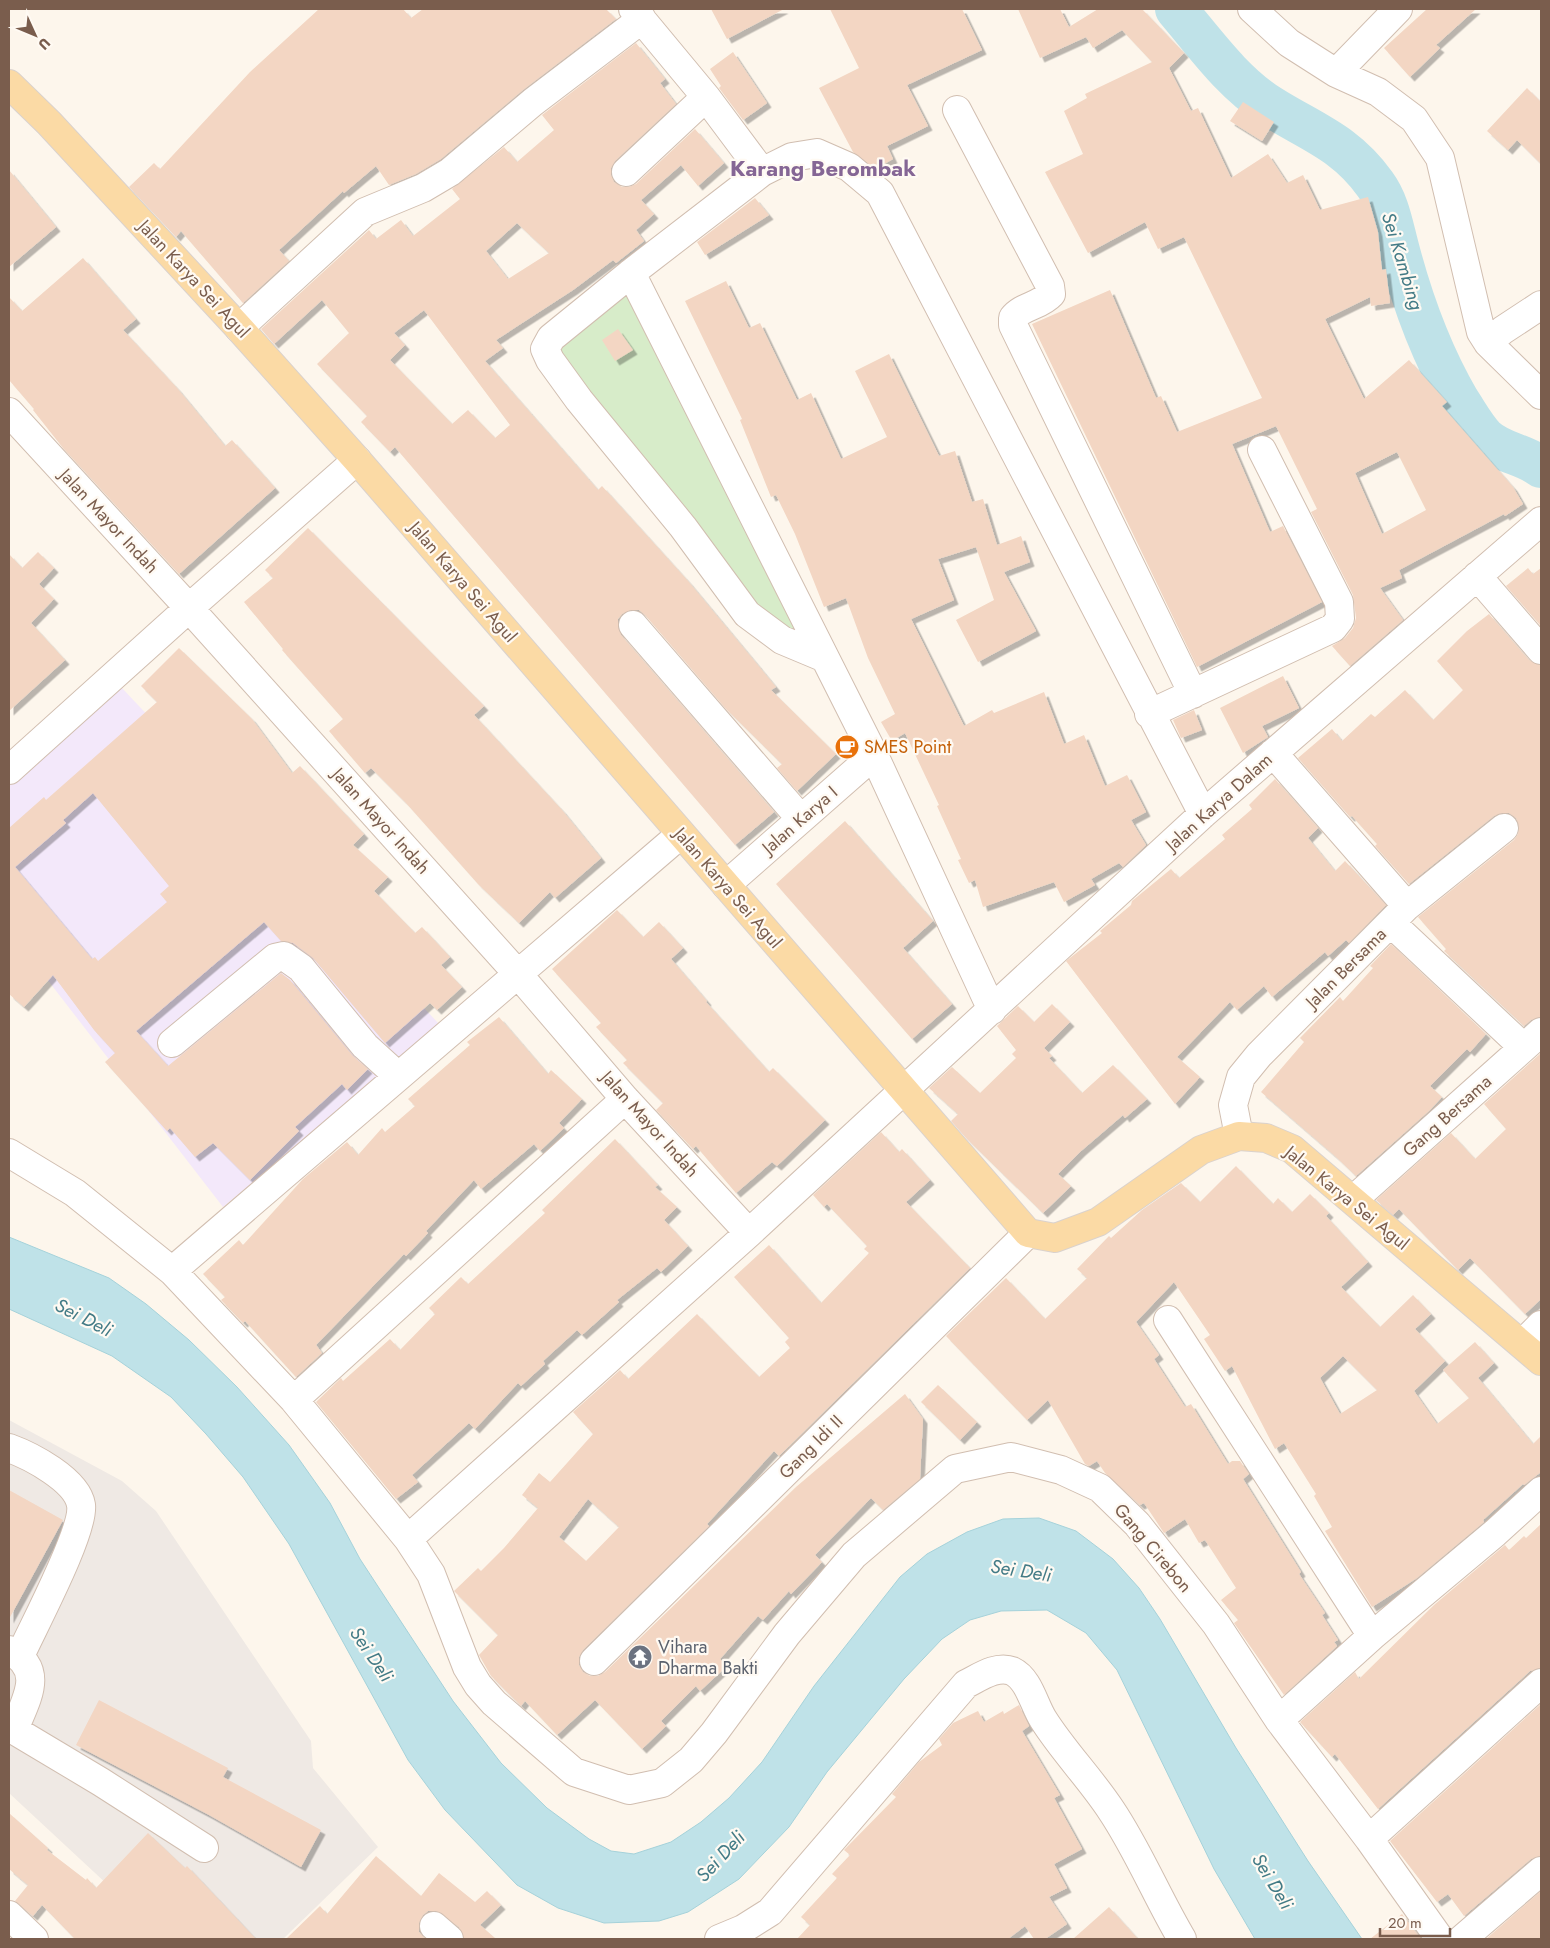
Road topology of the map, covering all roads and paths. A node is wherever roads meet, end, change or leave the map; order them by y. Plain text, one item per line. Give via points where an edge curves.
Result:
1 (1252, 9) edge
2 (1398, 9) edge
3 (637, 14) edge
4 (1336, 73) junction
5 (9, 84) edge
6 (706, 97) junction
7 (958, 110) dead end
8 (626, 172) dead end
9 (762, 172) junction
10 (631, 272) junction
11 (1541, 305) edge
12 (239, 328) junction
13 (1488, 343) junction
14 (1541, 395) edge
15 (9, 412) edge
16 (1262, 450) dead end
17 (357, 460) junction
18 (1535, 526) edge
19 (1477, 576) junction
20 (189, 608) junction
21 (633, 625) dead end
22 (1541, 650) edge
23 (826, 658) junction
24 (1193, 694) junction
25 (1149, 714) junction
26 (1273, 753) junction
27 (874, 755) junction
28 (9, 770) edge
29 (1203, 814) junction
30 (801, 819) junction
31 (1504, 828) dead end
32 (681, 834) junction
33 (726, 885) junction
34 (1399, 914) junction
35 (517, 973) junction
36 (992, 1010) junction
37 (1532, 1040) edge
38 (172, 1042) dead end
39 (398, 1076) junction
40 (904, 1091) junction
41 (626, 1099) junction
42 (1239, 1136) junction
43 (9, 1153) edge
44 (1353, 1200) junction
45 (1028, 1232) junction
46 (749, 1233) junction
47 (172, 1271) junction
48 (1168, 1320) dead end
49 (1541, 1325) edge
50 (1531, 1353) edge
51 (294, 1400) junction
52 (9, 1448) edge
53 (1541, 1491) edge
54 (408, 1538) junction
55 (1372, 1636) junction
56 (14, 1653) edge
57 (594, 1661) dead end
58 (1541, 1684) edge
59 (1279, 1720) junction
60 (1369, 1839) junction
61 (204, 1848) dead end
62 (1541, 1871) edge
63 (9, 1915) edge
64 (34, 1939) edge
65 (719, 1939) edge
66 (1182, 1939) edge
67 (1440, 1939) edge
68 (1462, 1939) edge

1 - 4 street via 1289,44
2 - 4 street
3 - 6 street
3 - 12 street via 450,172 423,188 365,212
4 - 13 street via 1378,92 1414,119 1440,158 1481,332
5 - 12 main road, Jalan Karya Sei Agul
6 - 8 street
6 - 9 street
7 - 24 street via 1050,286 1051,294 1017,313 1013,325
9 - 10 street
9 - 25 street via 792,157 817,153 849,167 880,193
10 - 23 street
10 - 23 street via 551,338 545,349 550,360 683,527 747,614 782,640
11 - 13 street
12 - 17 main road, Jalan Karya Sei Agul
13 - 14 street
15 - 20 street, Jalan Mayor Indah
16 - 24 street via 1339,602 1340,619 1333,628
17 - 20 street
17 - 32 main road, Jalan Karya Sei Agul
18 - 19 street, Jalan Karya Dalam
19 - 22 street
19 - 26 street, Jalan Karya Dalam
20 - 28 street
20 - 35 street, Jalan Mayor Indah
21 - 30 street
23 - 27 street
24 - 25 street
25 - 29 street
26 - 29 street, Jalan Karya Dalam
26 - 34 street
27 - 30 street, Jalan Karya I
27 - 36 street
29 - 36 street, Jalan Karya Dalam
30 - 33 street, Jalan Karya I
31 - 34 street, Jalan Bersama
32 - 33 main road, Jalan Karya Sei Agul
32 - 35 street
33 - 40 main road, Jalan Karya Sei Agul
34 - 37 street
34 - 42 street, Jalan Bersama via 1241,1077 1233,1105
35 - 39 street
35 - 41 street, Jalan Mayor Indah
36 - 40 street, Jalan Karya Dalam
37 - 44 street, Gang Bersama
38 - 39 street via 275,958 284,956 301,968 365,1046
39 - 47 street
40 - 45 main road, Jalan Karya Sei Agul
40 - 46 street, Jalan Karya Dalam
41 - 46 street, Jalan Mayor Indah
41 - 51 street
42 - 44 main road, Jalan Karya Sei Agul via 1266,1138 1292,1149
42 - 45 main road, Jalan Karya Sei Agul via 1201,1150 1098,1222 1055,1238
43 - 47 street via 75,1193
44 - 50 main road, Jalan Karya Sei Agul
45 - 57 street, Gang Idi II
46 - 54 street, Jalan Karya Dalam
47 - 51 street
48 - 55 street
49 - 50 street
51 - 54 street
52 - 56 street via 55,1472 73,1487 81,1505 78,1532
53 - 55 street
54 - 59 street, Gang Cirebon via 444,1601 467,1668 478,1685 494,1703 574,1772 629,1790 662,1783 691,1760 787,1634 854,1555 956,1469 1011,1457 1061,1470 1100,1488 1138,1524 1216,1624
55 - 59 street
56 - 61 street via 27,1664 30,1673 29,1690 14,1730
58 - 60 street
59 - 60 street, Gang Cirebon
60 - 67 street, Gang Cirebon
62 - 68 street
63 - 64 street
65 - 66 street via 770,1912 966,1684 996,1670 1013,1672 1026,1685 1041,1717 1062,1748 1112,1811

